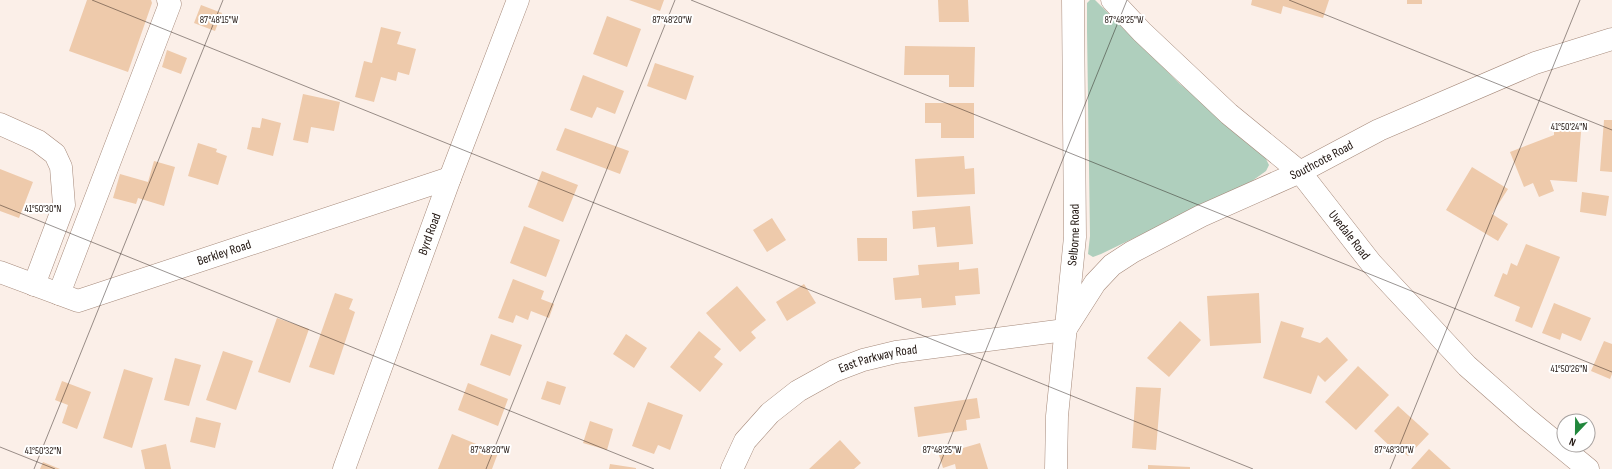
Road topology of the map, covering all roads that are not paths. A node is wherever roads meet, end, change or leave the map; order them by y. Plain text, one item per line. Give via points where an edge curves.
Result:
1 (168, 0) edge
2 (518, 0) edge
3 (1073, 0) edge
4 (1112, 0) edge
5 (1612, 39) edge
6 (0, 124) edge
7 (1300, 172) junction
8 (450, 178) junction
9 (0, 272) edge
10 (34, 285) junction
11 (59, 294) junction
12 (1065, 330) junction
13 (344, 469) edge
14 (732, 469) edge
15 (1056, 469) edge
16 (1588, 469) edge

1 - 11 street via 170,4
2 - 8 street, Byrd Road
3 - 12 street, Selborne Road via 1075,237
4 - 7 street, Uvedale Road via 1208,94
5 - 7 street, Southcote Road via 1535,63 1379,130
6 - 10 street via 38,141 55,154 61,168 64,205
7 - 12 street, Southcote Road via 1201,216 1132,252 1112,266 1095,283
7 - 16 street, Uvedale Road via 1371,263 1467,366
8 - 11 street, Berkley Road via 78,301
8 - 13 street, Byrd Road
9 - 10 street, Berkley Road
10 - 11 street, Berkley Road
12 - 14 street, East Parkway Road via 896,352 863,360 834,371 798,391 770,413 745,441
12 - 15 street, Selborne Road via 1057,416

